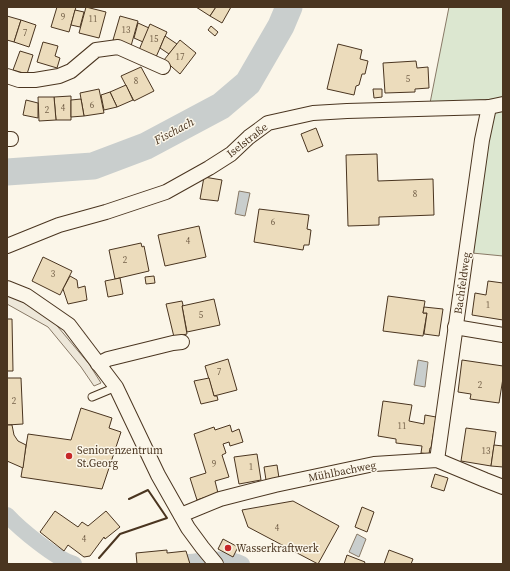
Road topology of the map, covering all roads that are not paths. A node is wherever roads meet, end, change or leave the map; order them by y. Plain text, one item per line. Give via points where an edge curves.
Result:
1 (163, 67) dead end
2 (7, 76) edge
3 (496, 106) edge
4 (7, 246) edge
5 (7, 288) edge
6 (455, 327) junction
7 (503, 335) edge
8 (182, 342) dead end
9 (98, 364) junction
10 (116, 387) junction
11 (92, 397) dead end
12 (437, 460) junction
13 (503, 487) edge
14 (181, 515) junction
15 (216, 564) edge

1 - 2 street via 118,47 96,50 71,71 59,76 18,80
3 - 4 street, Iselstraße via 312,113 268,123 231,154 166,192 59,225
3 - 6 street, Bachfeldweg via 482,140
5 - 9 street via 27,296 69,325
6 - 7 street
6 - 12 street, Bachfeldweg
8 - 9 street via 108,359
9 - 10 street
10 - 11 lane
10 - 14 street via 158,475
12 - 13 street, Mühlbachweg
12 - 14 street, Mühlbachweg via 374,464 343,470 220,499
14 - 15 street

